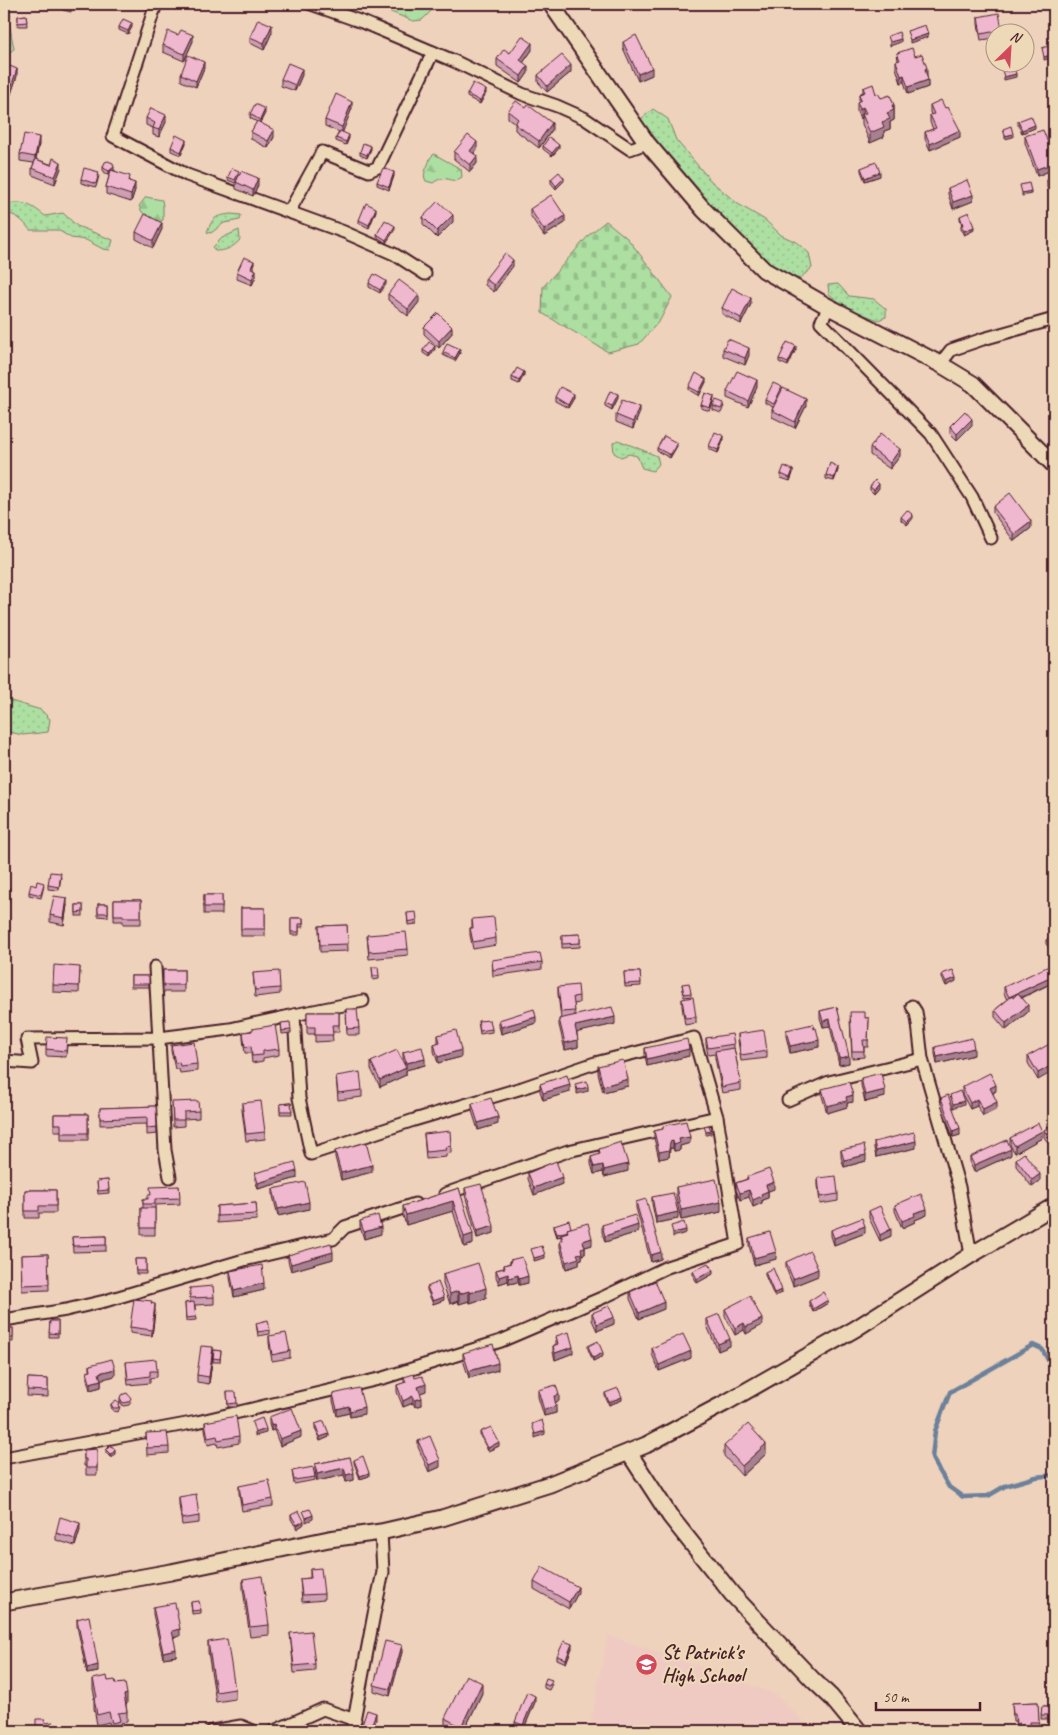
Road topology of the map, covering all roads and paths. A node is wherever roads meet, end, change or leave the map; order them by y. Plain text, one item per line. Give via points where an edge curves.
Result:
1 (156, 4) edge
2 (311, 4) edge
3 (551, 4) edge
4 (434, 52) junction
5 (647, 143) junction
6 (289, 212) junction
7 (425, 274) dead end
8 (829, 307) junction
9 (1054, 319) edge
10 (940, 364) junction
11 (1054, 465) edge
12 (991, 538) dead end
13 (155, 967) dead end
14 (363, 1001) dead end
15 (912, 1006) dead end
16 (294, 1015) junction
17 (159, 1038) junction
18 (922, 1059) junction
19 (4, 1061) edge
20 (788, 1100) dead end
21 (717, 1117) junction
22 (170, 1177) dead end
23 (1054, 1206) edge
24 (971, 1254) junction
25 (4, 1320) edge
26 (628, 1452) junction
27 (4, 1458) edge
28 (381, 1532) junction
29 (4, 1602) edge
30 (355, 1720) junction
31 (212, 1731) edge
32 (253, 1731) edge
33 (274, 1731) edge
34 (352, 1731) edge
35 (859, 1731) edge

1 - 6 street via 113,136 187,175
2 - 4 street
3 - 5 street
4 - 5 street via 522,94 584,118 630,149
4 - 6 street via 378,167 369,171 322,152
5 - 8 street via 704,210 764,270
6 - 7 street via 394,254
8 - 10 street
8 - 12 street via 821,322 931,434 972,497
9 - 10 street via 951,350
10 - 11 street via 973,384
13 - 17 street
14 - 16 street
15 - 18 street via 916,1012
16 - 17 street via 230,1029
16 - 21 street via 299,1098 311,1154 595,1063 694,1038
17 - 19 street via 27,1039 32,1062
17 - 22 street via 165,1150
18 - 20 street via 829,1082
18 - 24 street via 959,1187
21 - 25 street via 568,1151 345,1227 333,1239 244,1260 104,1301
21 - 27 street via 738,1244 667,1267 501,1341 383,1378 197,1422
23 - 24 street
24 - 26 street via 855,1330 727,1402
26 - 28 street via 550,1484 442,1518
26 - 35 street via 670,1516 732,1594 831,1697
28 - 29 street via 329,1539
28 - 30 street via 383,1572
30 - 33 street via 323,1709
30 - 34 street
31 - 32 street via 241,1726

